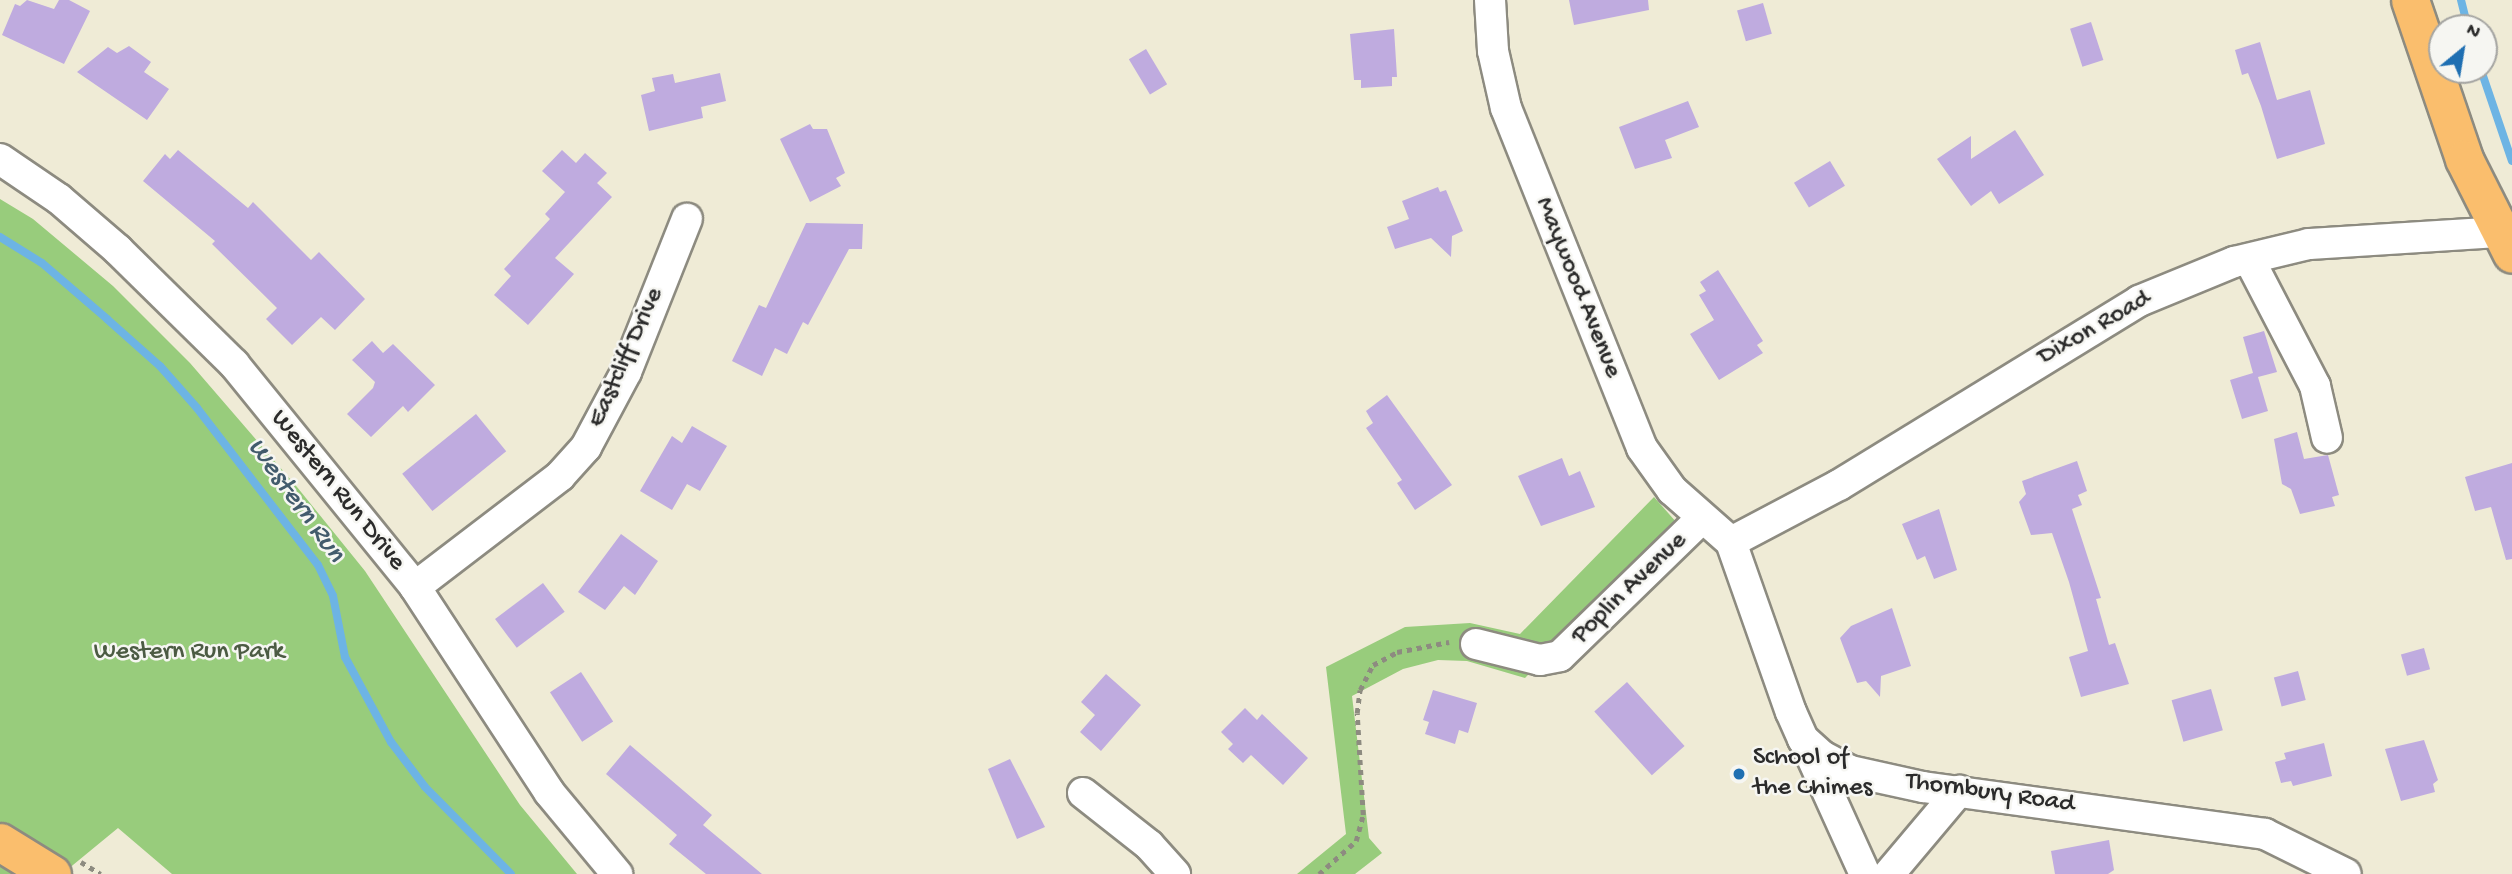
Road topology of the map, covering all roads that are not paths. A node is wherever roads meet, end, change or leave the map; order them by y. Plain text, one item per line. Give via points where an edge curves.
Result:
1 (1490, 0) edge
2 (2410, 0) edge
3 (0, 159) edge
4 (687, 219) dead end
5 (2506, 243) edge
6 (2249, 258) junction
7 (2326, 438) dead end
8 (1701, 519) junction
9 (1731, 541) junction
10 (415, 587) junction
11 (1476, 643) road end
12 (1803, 739) junction
13 (1959, 791) junction
14 (1083, 793) dead end
15 (0, 842) edge
16 (52, 874) edge
17 (617, 874) edge
18 (1175, 874) edge
19 (1865, 874) edge
20 (1889, 874) edge
21 (2346, 874) edge

1 - 8 street, Maywood Avenue via 1493,51 1506,108 1622,400 1643,448 1672,490
2 - 5 main road via 2464,159
3 - 10 street, Western Run Drive via 59,199 182,308 234,364
4 - 10 street, Eastcliff Drive via 626,372 586,447 560,476
5 - 6 street, Dixon Road via 2309,244
6 - 7 street via 2315,386
6 - 9 street, Dixon Road via 2139,301 1850,478
8 - 9 street, Maywood Avenue
8 - 11 street, Poplin Avenue via 1560,656 1540,660
9 - 12 street
10 - 17 street, Western Run Drive via 548,792
12 - 13 street, Thornbury Road via 1850,771
12 - 19 street
13 - 20 street
13 - 21 street, Thornbury Road via 2265,834
14 - 18 street via 1149,845
15 - 16 main road

